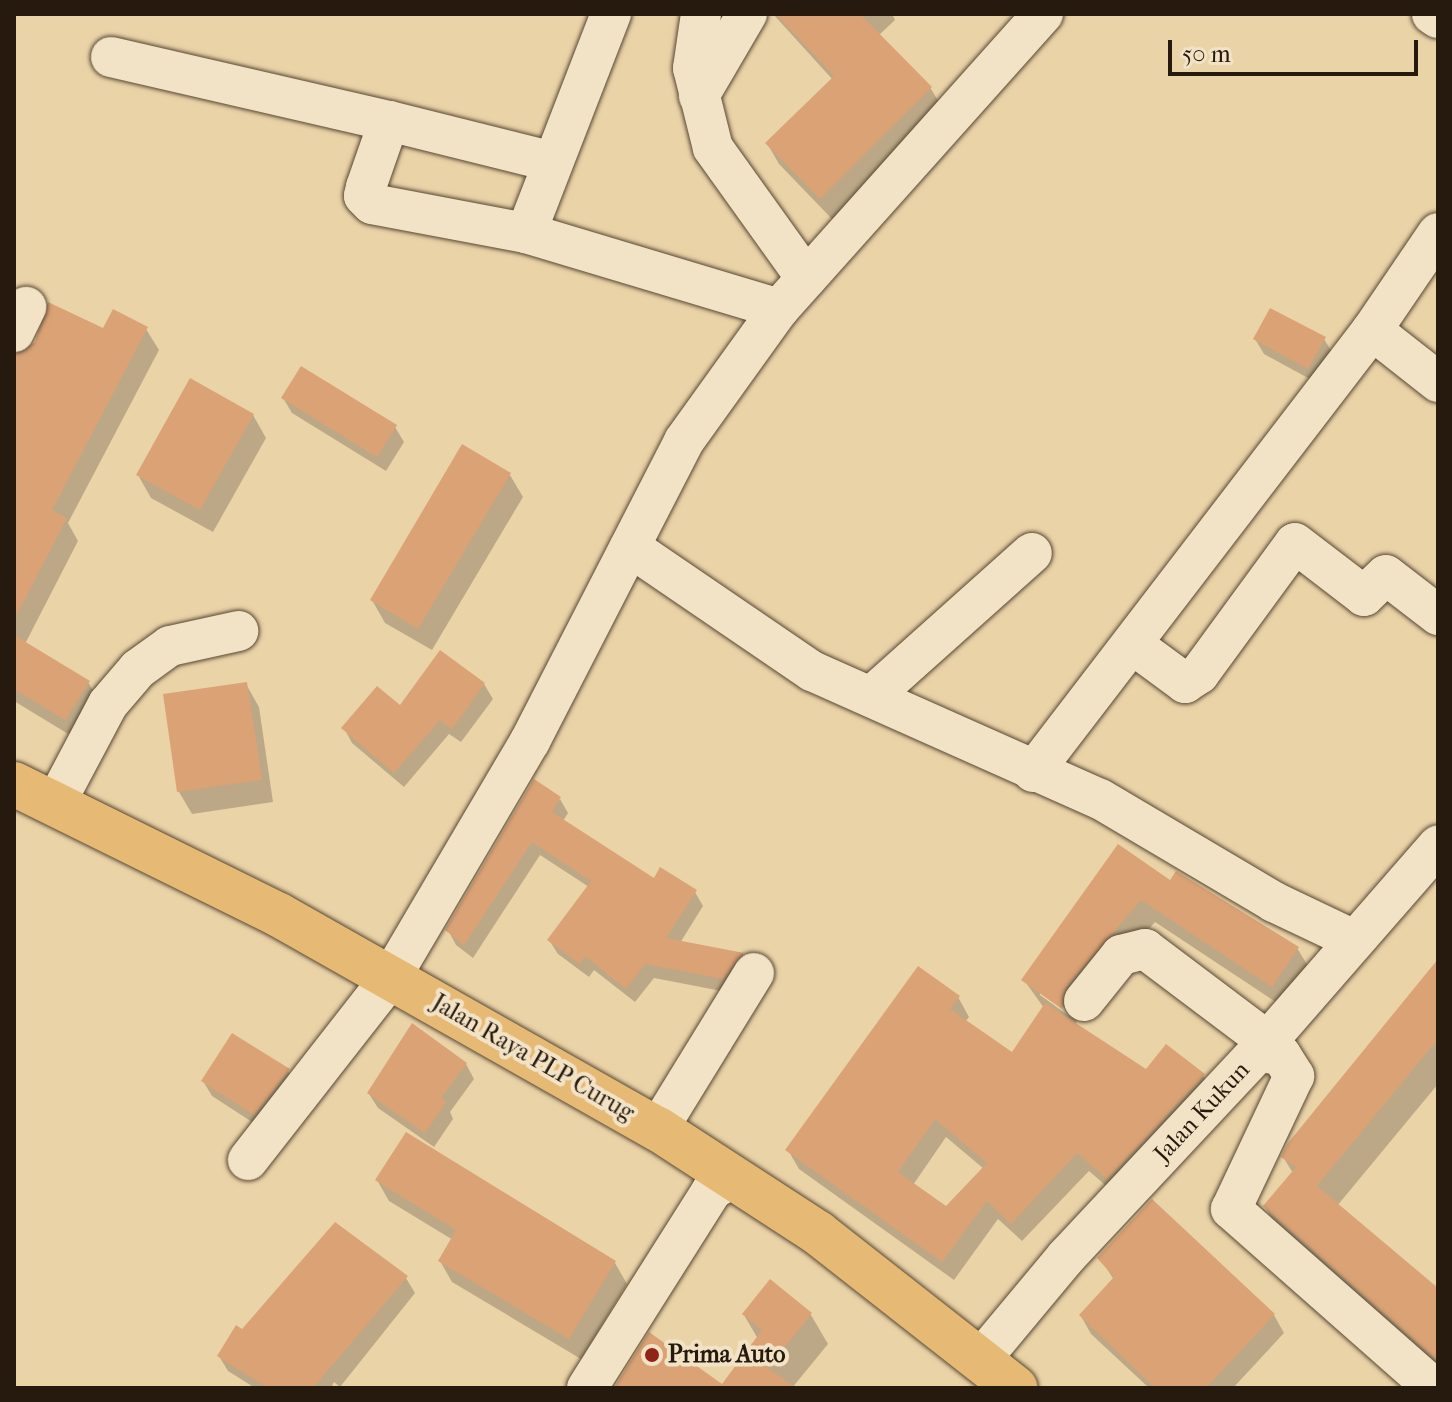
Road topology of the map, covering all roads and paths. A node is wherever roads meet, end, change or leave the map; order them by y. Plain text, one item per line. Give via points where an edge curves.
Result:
1 (611, 14) edge
2 (701, 14) edge
3 (747, 14) edge
4 (1043, 14) edge
5 (1432, 14) edge
6 (1438, 18) edge
7 (111, 57) dead end
8 (699, 96) junction
9 (389, 121) junction
10 (553, 162) junction
11 (526, 233) junction
12 (1438, 233) edge
13 (806, 278) junction
14 (779, 309) junction
15 (1372, 330) junction
16 (1438, 382) edge
17 (630, 547) junction
18 (1032, 553) dead end
19 (1438, 615) edge
20 (238, 631) dead end
21 (1132, 644) junction
22 (873, 695) junction
23 (1033, 772) junction
24 (14, 784) edge
25 (55, 804) junction
26 (1433, 862) edge
27 (1352, 939) junction
28 (754, 973) dead end
29 (391, 977) junction
30 (1084, 1001) dead end
31 (1263, 1047) junction
32 (658, 1129) junction
33 (248, 1160) dead end
34 (730, 1179) junction
35 (981, 1359) junction
36 (587, 1388) edge
37 (1016, 1388) edge
38 (1434, 1388) edge

1 - 10 street
2 - 8 street via 693,68
3 - 8 street
4 - 13 street
5 - 6 street
7 - 9 street
8 - 13 street via 713,148
9 - 10 street
9 - 11 street via 364,196 372,204
10 - 11 street
11 - 14 street
12 - 15 street
13 - 14 street
14 - 17 street via 684,441
15 - 16 street
15 - 21 street
17 - 22 street via 812,671
17 - 29 street via 530,741
18 - 22 street
19 - 21 street via 1386,575 1364,596 1295,543 1199,674 1185,683
20 - 25 street via 170,646 138,669 108,704
21 - 23 street
22 - 23 street
23 - 27 street via 1139,820 1274,902
24 - 25 main road, Jalan Raya PLP Curug
25 - 29 main road, Jalan Raya PLP Curug
26 - 27 street, Jalan Kukun
27 - 31 street, Jalan Kukun
28 - 32 street
29 - 32 main road, Jalan Raya PLP Curug
29 - 33 street
30 - 31 street via 1121,955 1145,949
31 - 35 street, Jalan Kukun via 1066,1257
31 - 38 street via 1281,1055 1294,1076 1231,1209
32 - 34 main road, Jalan Raya PLP Curug
34 - 35 main road, Jalan Raya PLP Curug via 818,1233
34 - 36 street via 712,1190
35 - 37 main road, Jalan Raya PLP Curug

